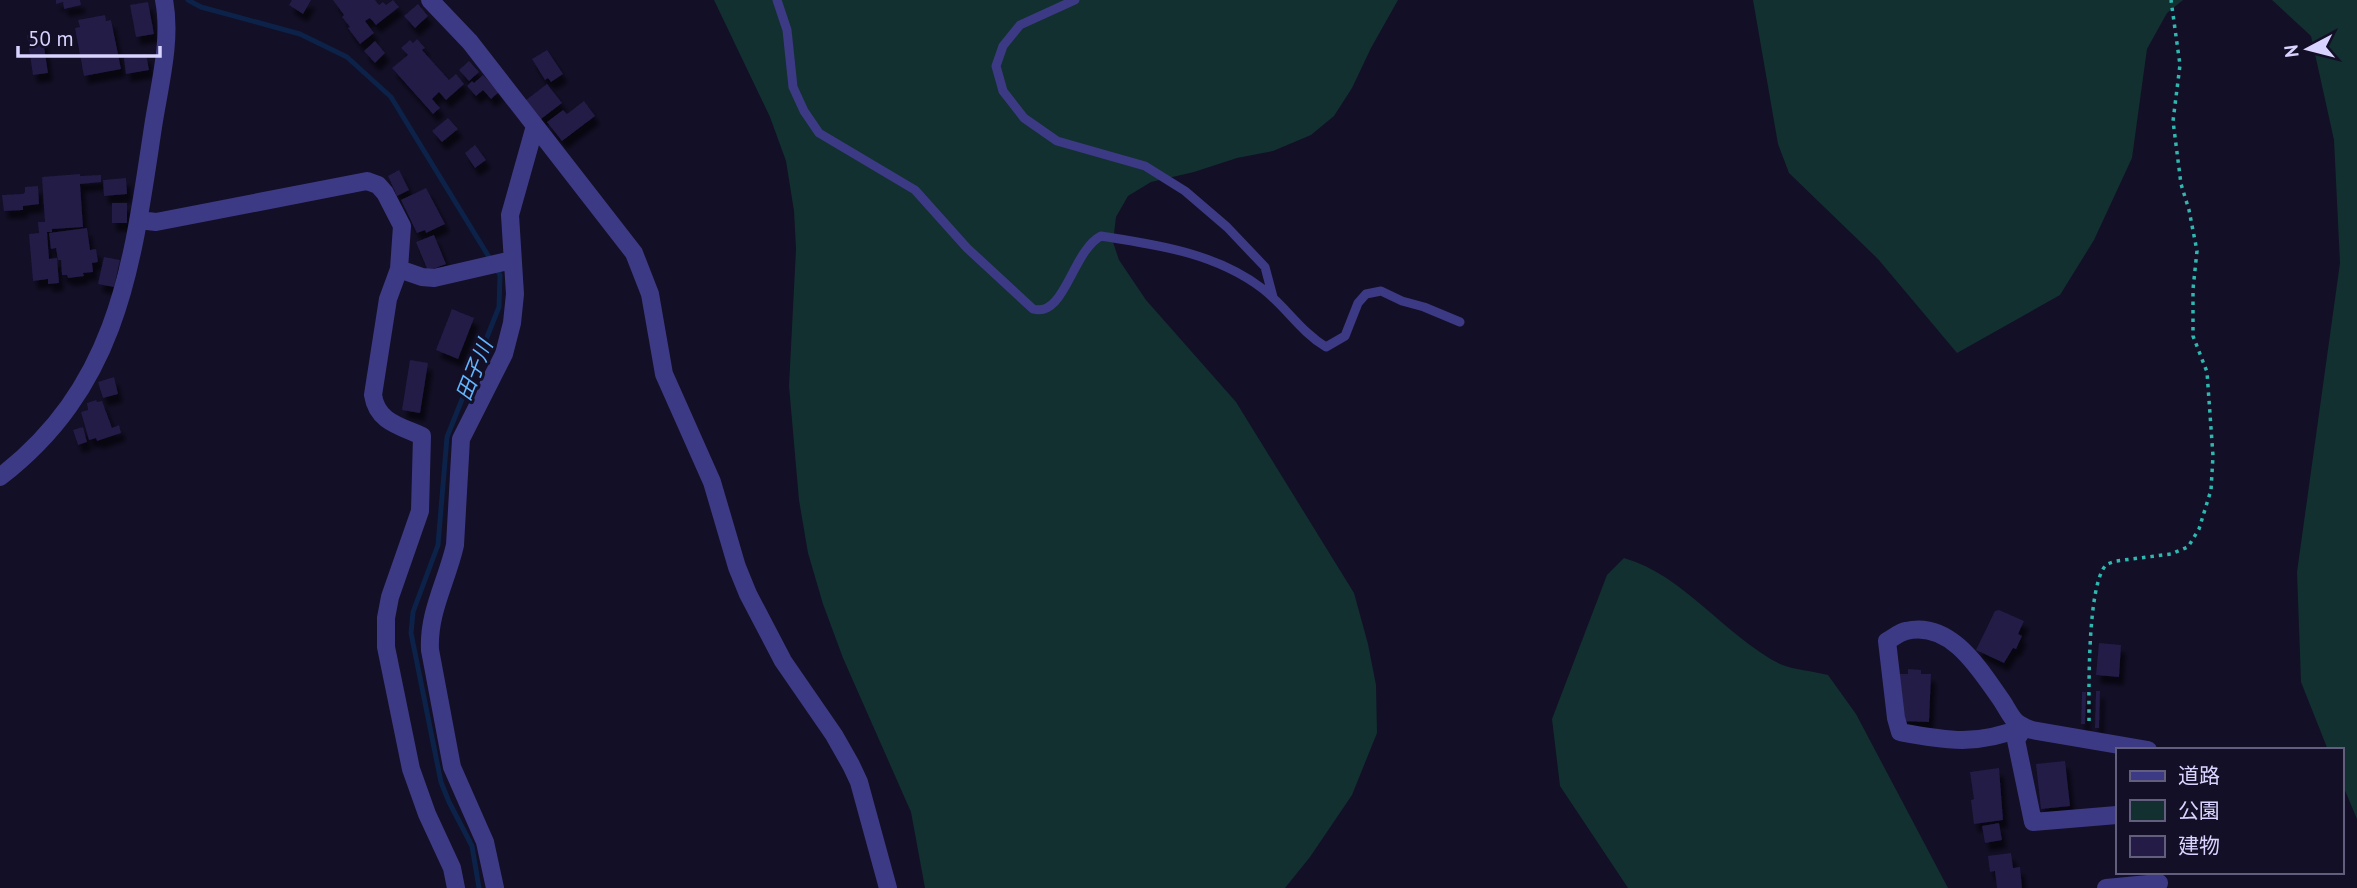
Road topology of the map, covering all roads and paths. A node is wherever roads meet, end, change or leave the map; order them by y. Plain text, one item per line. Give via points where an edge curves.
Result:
1 (164, 0) edge
2 (430, 0) edge
3 (777, 0) edge
4 (1075, 0) edge
5 (2171, 0) edge
6 (535, 126) junction
7 (139, 220) junction
8 (510, 261) junction
9 (399, 269) junction
10 (1273, 297) junction
11 (1460, 321) dead end
12 (0, 477) edge
13 (2024, 727) junction
14 (2089, 738) junction
15 (2138, 748) edge
16 (2116, 815) edge
17 (2158, 881) edge
18 (456, 888) edge
19 (495, 888) edge
20 (888, 888) edge
21 (2106, 888) edge

1 - 7 street via 165,46
2 - 6 street via 470,42
3 - 10 lane via 793,87 819,133 915,190 1033,309 1042,312 1052,307 1093,240 1101,236 1195,255 1228,267
4 - 10 lane via 1020,25 1003,46 996,66 1003,91 1024,118 1057,141 1145,166 1185,191 1265,267
5 - 14 path via 2180,65 2173,121 2180,184 2197,251 2193,336 2207,372 2211,490 2188,547 2171,554 2116,561 2104,570 2096,591 2089,654
6 - 8 street via 510,215
6 - 20 street via 634,253 650,294 664,374 712,482 741,576 783,661 851,765
7 - 9 street via 156,222 367,181 385,193 402,226
7 - 12 street via 122,299 97,359 61,418
8 - 9 street via 434,278
8 - 19 street via 515,294 510,331 504,354 461,439 455,545 429,634 452,767 485,842
9 - 18 street via 388,299 373,395 379,414 422,436 423,455 420,511 390,597 386,647 411,769
10 - 11 lane via 1309,337 1326,347 1345,336 1366,294 1381,291
13 - 13 street via 2000,737 1953,741 1900,732 1887,641 1905,631 1944,635 1961,648 2016,724
13 - 14 street
13 - 16 street via 2016,740 2033,822
14 - 15 street
17 - 21 street

